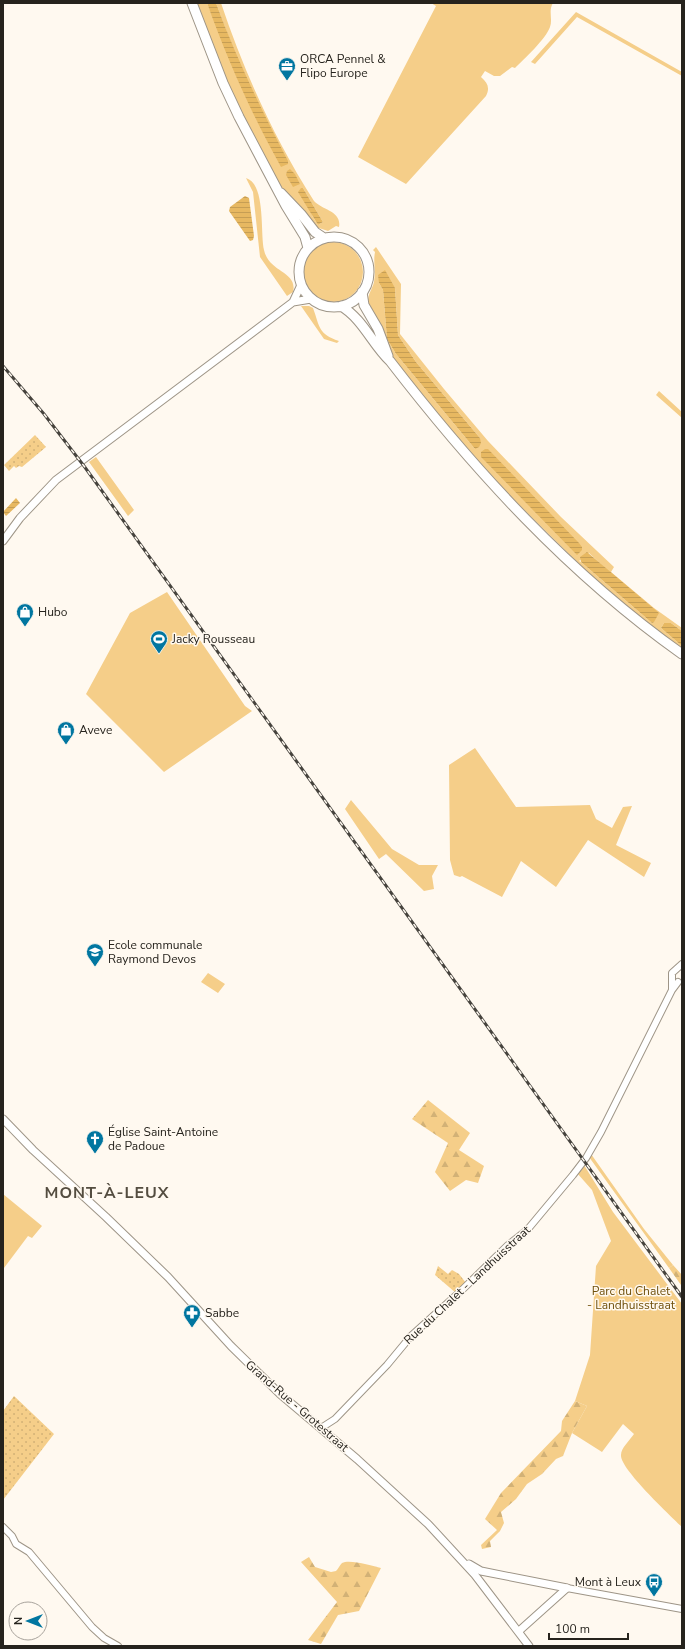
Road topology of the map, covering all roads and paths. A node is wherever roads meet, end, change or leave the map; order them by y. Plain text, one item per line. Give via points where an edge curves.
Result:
1 (192, 3) edge
2 (275, 187) junction
3 (324, 238) junction
4 (308, 248) junction
5 (301, 285) junction
6 (362, 292) junction
7 (311, 299) junction
8 (293, 302) junction
9 (341, 306) junction
10 (390, 361) junction
11 (3, 541) edge
12 (682, 654) edge
13 (682, 964) edge
14 (679, 971) edge
15 (677, 980) edge
16 (3, 1119) edge
17 (321, 1428) junction
18 (3, 1527) edge
19 (461, 1559) junction
20 (567, 1588) junction
21 (682, 1609) edge
22 (519, 1631) junction
23 (118, 1646) edge
24 (529, 1646) edge

1 - 2 highway via 223,83
2 - 3 highway via 315,232
2 - 4 highway via 305,238
3 - 4 highway
3 - 6 highway via 342,238 362,251 368,268 368,278
4 - 5 highway via 301,258 299,268
5 - 7 highway
5 - 8 main road
6 - 9 highway via 351,302
6 - 10 highway via 364,305 378,330
7 - 8 main road
7 - 9 highway via 325,306
8 - 11 main road via 56,480 20,518
9 - 10 highway via 358,319
10 - 12 highway via 471,459 529,521 626,611
13 - 14 street
14 - 15 street via 671,975
15 - 17 street, Rue du Chalet - Landhuisstraat via 602,1132 573,1175 528,1229 414,1333 335,1419
16 - 17 main road, Grand-Rue - Grotestraat via 168,1277 241,1357 286,1400
17 - 19 main road, Grand-Rue - Grotestraat via 424,1519
18 - 23 street via 16,1544 28,1552 92,1627
19 - 20 main road via 481,1571
19 - 22 main road
20 - 21 street
20 - 22 main road
22 - 24 main road

